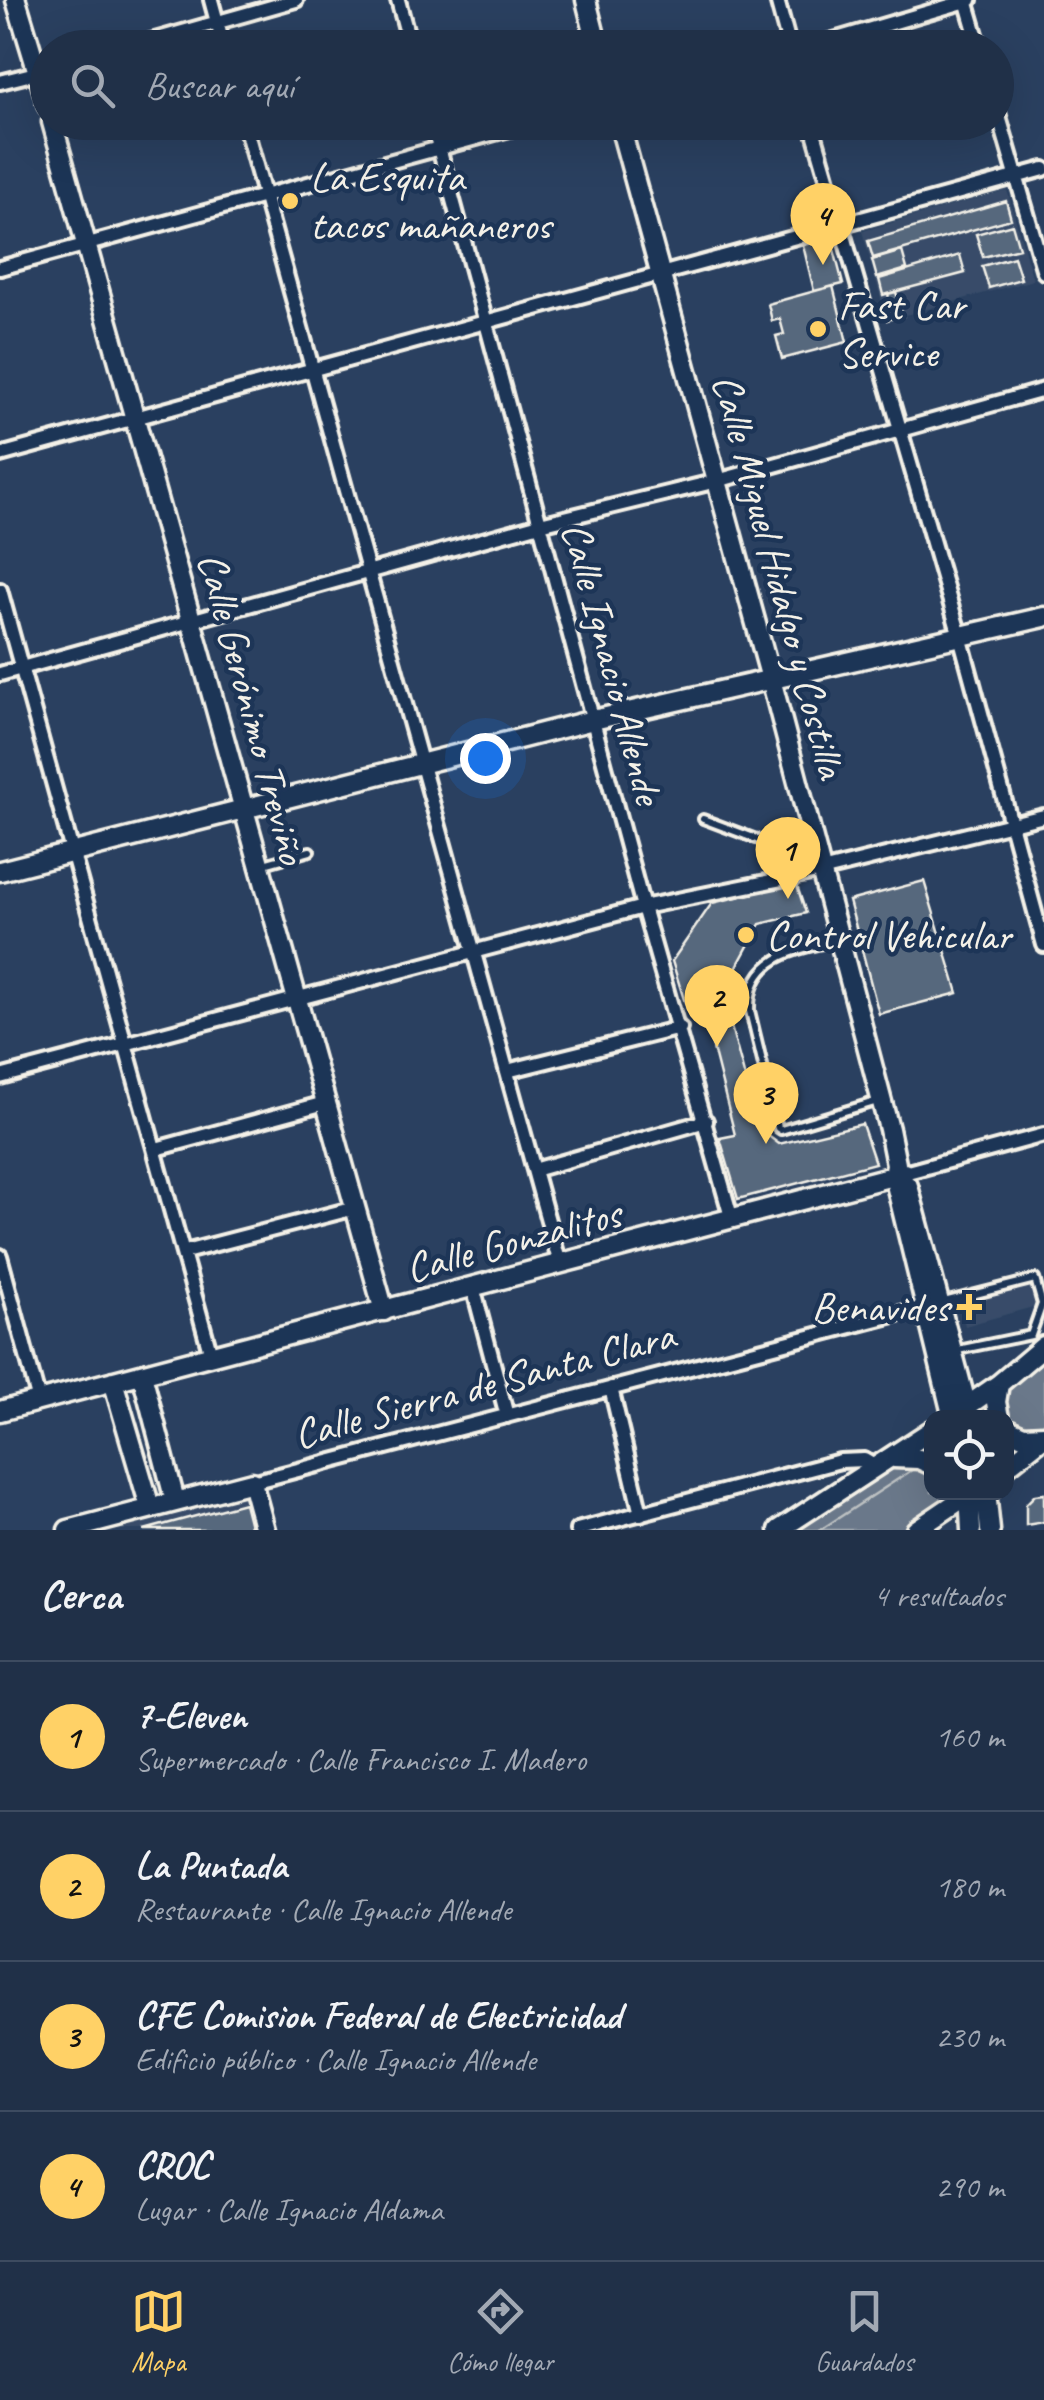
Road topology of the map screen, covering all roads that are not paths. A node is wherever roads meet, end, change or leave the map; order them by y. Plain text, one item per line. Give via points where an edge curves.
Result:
1 (16, 0) edge
2 (210, 0) edge
3 (296, 0) edge
4 (398, 0) edge
5 (586, 0) edge
6 (777, 0) edge
7 (968, 0) edge
8 (217, 22) junction
9 (189, 30) edge
10 (219, 30) edge
11 (406, 30) edge
12 (594, 30) edge
13 (785, 30) edge
14 (867, 30) edge
15 (976, 30) edge
16 (30, 37) edge
17 (30, 74) edge
18 (0, 82) edge
19 (57, 140) edge
20 (249, 140) edge
21 (437, 140) edge
22 (466, 140) edge
23 (623, 140) edge
24 (817, 140) edge
25 (1006, 140) edge
26 (439, 147) junction
27 (1044, 169) edge
28 (1017, 177) junction
29 (264, 196) junction
30 (840, 226) junction
31 (88, 244) junction
32 (0, 268) edge
33 (1044, 272) edge
34 (663, 276) junction
35 (487, 324) junction
36 (313, 372) junction
37 (1044, 390) edge
38 (137, 418) junction
39 (898, 430) junction
40 (0, 456) edge
41 (718, 480) junction
42 (540, 524) junction
43 (369, 571) junction
44 (0, 590) edge
45 (1044, 617) edge
46 (192, 621) junction
47 (960, 636) junction
48 (22, 668) junction
49 (0, 674) edge
50 (771, 679) junction
51 (593, 720) junction
52 (420, 762) junction
53 (242, 807) junction
54 (1044, 816) edge
55 (703, 820) dead end
56 (1010, 825) junction
57 (310, 851) dead end
58 (72, 852) junction
59 (819, 863) junction
60 (258, 865) junction
61 (0, 870) edge
62 (643, 907) junction
63 (839, 940) junction
64 (1044, 945) edge
65 (474, 952) junction
66 (296, 999) junction
67 (680, 1028) junction
68 (127, 1044) junction
69 (507, 1071) junction
70 (0, 1076) edge
71 (881, 1100) junction
72 (326, 1103) junction
73 (706, 1122) junction
74 (1044, 1135) edge
75 (156, 1150) junction
76 (534, 1170) junction
77 (898, 1171) junction
78 (355, 1208) junction
79 (732, 1220) junction
80 (185, 1252) junction
81 (0, 1256) edge
82 (560, 1264) junction
83 (472, 1287) junction
84 (932, 1306) junction
85 (384, 1311) junction
86 (1039, 1343) edge
87 (944, 1353) junction
88 (211, 1356) junction
89 (142, 1374) junction
90 (113, 1381) junction
91 (611, 1388) junction
92 (997, 1389) junction
93 (39, 1401) junction
94 (958, 1410) edge
95 (966, 1410) edge
96 (998, 1410) edge
97 (0, 1411) edge
98 (508, 1416) junction
99 (1014, 1430) edge
100 (924, 1436) edge
101 (1041, 1436) edge
102 (1014, 1459) edge
103 (890, 1461) junction
104 (924, 1464) edge
105 (252, 1482) junction
106 (962, 1500) edge
107 (973, 1500) edge
108 (977, 1500) edge
109 (175, 1501) junction
110 (150, 1507) junction
111 (642, 1514) junction
112 (932, 1517) edge
113 (65, 1529) edge
114 (265, 1530) edge
115 (577, 1530) edge
116 (779, 1530) edge
117 (971, 1530) edge
118 (990, 1530) edge

1 - 16 street
2 - 8 street
3 - 8 street
4 - 11 street
5 - 12 street
6 - 13 street
7 - 14 street
7 - 15 street
8 - 9 street
8 - 10 street
17 - 18 street
19 - 31 street, Calle Gerónimo Treviño
20 - 29 street
21 - 26 street, Calle Ignacio Allende
22 - 26 street
23 - 34 street, Calle Miguel Hidalgo y Costilla
24 - 30 street
25 - 28 street
26 - 29 street
26 - 35 street, Calle Ignacio Allende
27 - 28 street
28 - 30 street
28 - 33 street
29 - 31 street
29 - 36 street
30 - 34 street
30 - 39 street
31 - 32 street
31 - 38 street, Calle Gerónimo Treviño
34 - 35 street
34 - 41 street, Calle Miguel Hidalgo y Costilla
35 - 36 street
35 - 42 street, Calle Ignacio Allende
36 - 38 street
36 - 43 street
37 - 39 street
38 - 40 street
38 - 46 street, Calle Gerónimo Treviño
39 - 41 street
39 - 47 street
41 - 42 street
41 - 50 street, Calle Miguel Hidalgo y Costilla
42 - 43 street
42 - 51 street, Calle Ignacio Allende
43 - 46 street
43 - 52 street
44 - 48 street
45 - 47 street
46 - 48 street
46 - 53 street, Calle Gerónimo Treviño
47 - 50 street
47 - 56 street
48 - 49 street
48 - 58 street
50 - 51 street
50 - 59 street, Calle Miguel Hidalgo y Costilla
51 - 52 street
51 - 62 street, Calle Ignacio Allende
52 - 53 street
52 - 65 street
53 - 58 street
53 - 60 street, Calle Gerónimo Treviño
54 - 56 street
55 - 59 lane
56 - 59 street
56 - 64 street
57 - 60 lane
58 - 61 street
58 - 68 street
59 - 62 street
59 - 63 street, Calle Miguel Hidalgo y Costilla
60 - 66 street, Calle Gerónimo Treviño
62 - 65 street
62 - 67 street, Calle Ignacio Allende
63 - 71 street, Calle Miguel Hidalgo y Costilla
63 - 71 lane via 778,956 751,992 778,1128
65 - 66 street
65 - 69 street
66 - 68 street
66 - 72 street, Calle Gerónimo Treviño
67 - 69 street
67 - 73 street, Calle Ignacio Allende
68 - 70 street
68 - 75 street
69 - 76 street
71 - 77 street, Calle Miguel Hidalgo y Costilla
72 - 75 street
72 - 78 street, Calle Gerónimo Treviño
73 - 76 street
73 - 79 street, Calle Ignacio Allende
74 - 77 street, Calle Gonzalitos
75 - 80 street
76 - 82 street
77 - 79 street, Calle Gonzalitos
77 - 84 street, Calle Miguel Hidalgo y Costilla
78 - 80 street
78 - 85 street, Calle Gerónimo Treviño
79 - 82 street, Calle Gonzalitos
80 - 88 street
81 - 93 street
82 - 83 street, Calle Gonzalitos
83 - 85 street, Calle Gonzalitos
83 - 98 street
84 - 86 lane via 1032,1278 1042,1304
84 - 87 street, Calle Miguel Hidalgo y Costilla
84 - 91 street, Calle Sierra de Santa Clara
85 - 88 street, Calle Gonzalitos
86 - 87 lane
86 - 92 street
87 - 94 street, Calle Miguel Hidalgo y Costilla
88 - 89 street, Calle Gonzalitos
89 - 90 street, Calle Gonzalitos
89 - 109 street
90 - 93 street, Calle Gonzalitos
90 - 110 street
91 - 98 street, Calle Sierra de Santa Clara
91 - 111 street
92 - 95 street
92 - 96 street
93 - 97 street, Calle Gonzalitos
98 - 105 street, Calle Sierra de Santa Clara
99 - 101 street
100 - 103 street
101 - 102 street
103 - 104 street
103 - 111 street via 840,1460
103 - 116 street
105 - 109 street, Calle Sierra de Santa Clara
105 - 114 street
106 - 112 street
107 - 117 street
108 - 118 street
109 - 110 street, Calle Sierra de Santa Clara
110 - 113 street, Calle Sierra de Santa Clara
111 - 115 street

